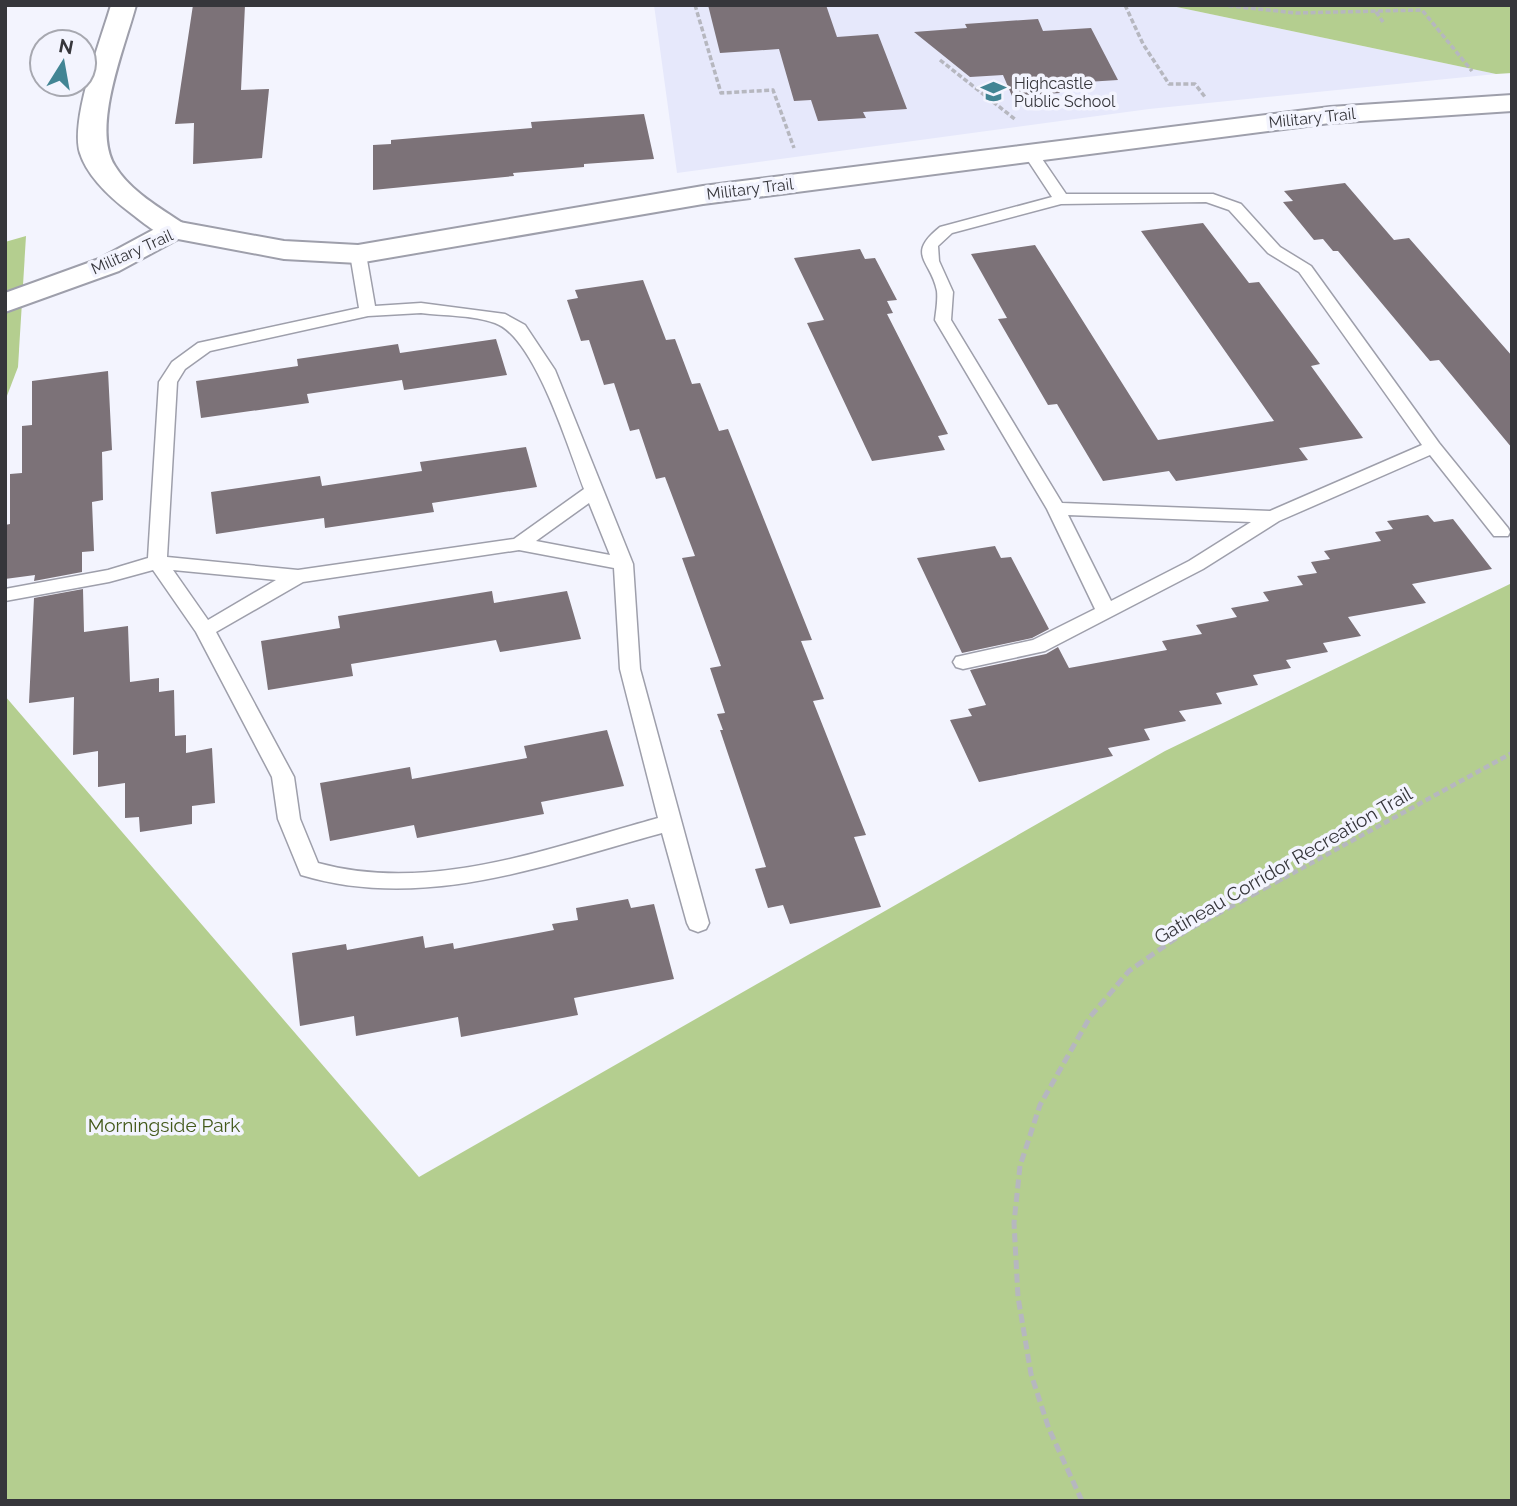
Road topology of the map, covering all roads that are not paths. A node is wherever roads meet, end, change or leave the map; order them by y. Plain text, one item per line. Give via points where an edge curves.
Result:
1 (124, 5) edge
2 (1512, 103) edge
3 (1038, 153) junction
4 (1061, 199) junction
5 (174, 230) junction
6 (358, 254) junction
7 (5, 303) edge
8 (368, 311) junction
9 (1433, 447) junction
10 (594, 491) junction
11 (1056, 509) junction
12 (1272, 517) junction
13 (1501, 532) dead end
14 (519, 544) junction
15 (158, 562) junction
16 (623, 564) junction
17 (298, 576) junction
18 (5, 596) edge
19 (1105, 609) junction
20 (205, 631) junction
21 (963, 662) dead end
22 (670, 823) junction
23 (698, 923) dead end

1 - 5 street via 96,107 93,151 128,198
2 - 3 street, Military Trail via 1330,115
3 - 4 lane
3 - 6 street, Military Trail via 703,195
4 - 9 lane via 1209,197 1235,207 1274,250 1305,269
4 - 11 lane via 946,230 930,249 931,267 945,291 943,320
5 - 6 street, Military Trail via 284,250
5 - 7 street, Military Trail via 109,265
6 - 8 lane
8 - 10 lane via 455,311 495,316 519,329 546,370
8 - 15 lane via 204,347 178,366 169,382
9 - 12 lane
9 - 13 lane
10 - 14 lane
10 - 16 lane
11 - 12 lane
11 - 19 lane
12 - 19 lane via 1196,565
14 - 16 lane
14 - 17 lane
15 - 17 lane
15 - 18 lane
15 - 20 lane
16 - 22 lane via 630,668
17 - 20 lane
19 - 21 lane via 1038,646
20 - 22 lane via 284,777 289,819 309,869 349,879 439,880 505,869
22 - 23 lane

